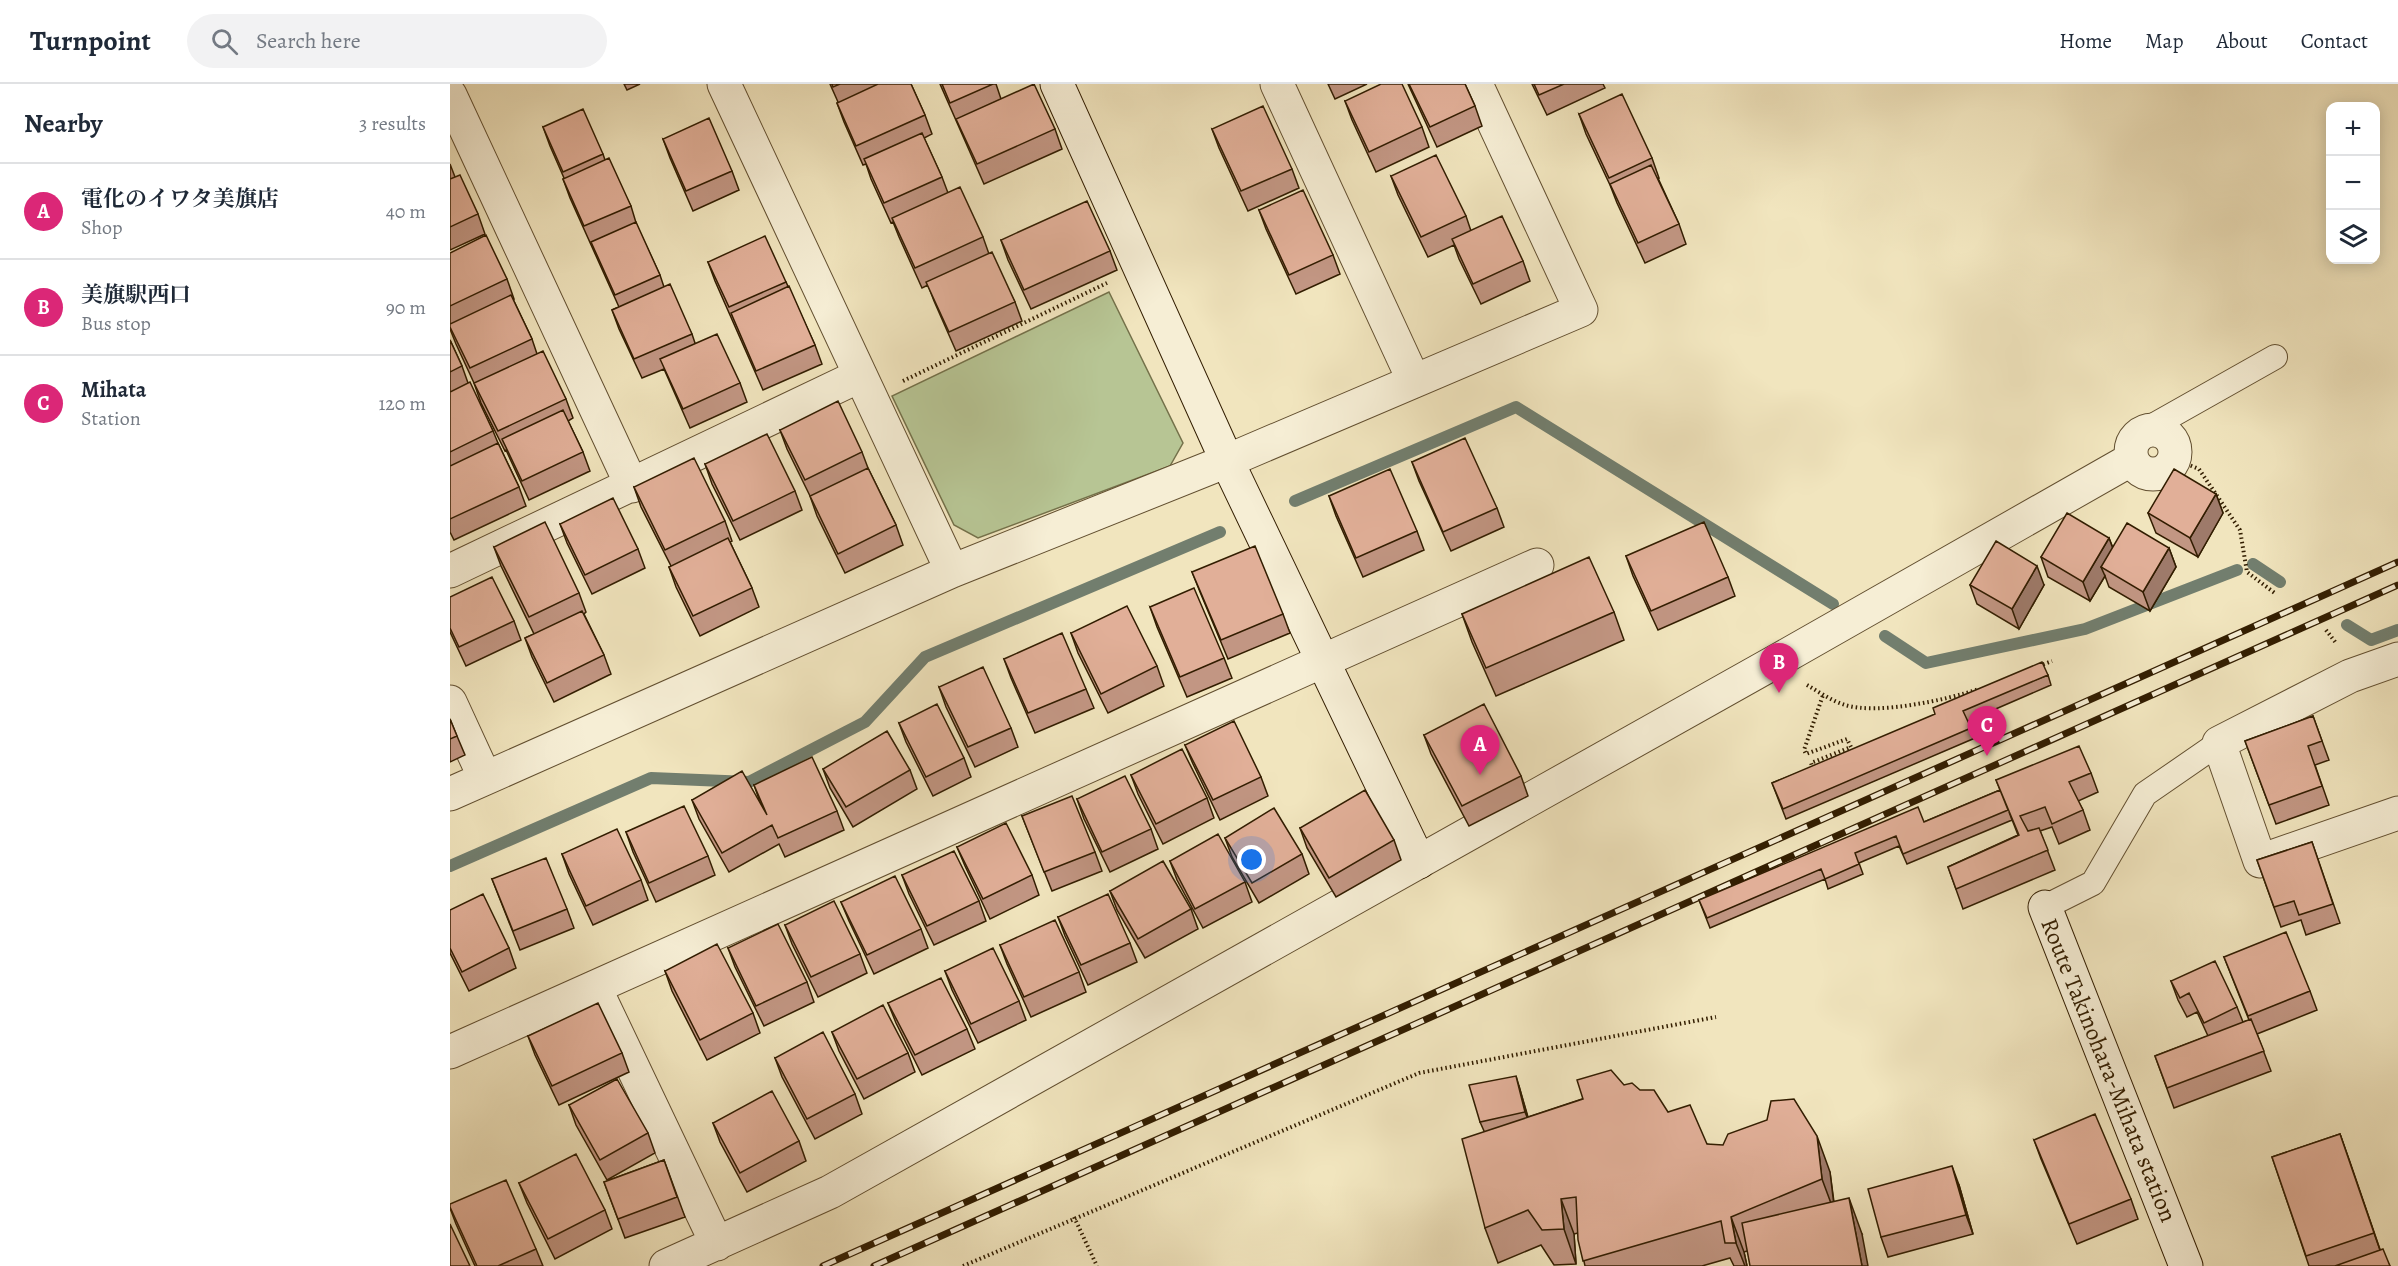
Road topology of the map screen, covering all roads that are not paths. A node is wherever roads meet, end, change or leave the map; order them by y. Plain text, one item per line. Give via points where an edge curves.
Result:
1 (724, 84) edge
2 (1057, 84) edge
3 (1276, 84) edge
4 (1476, 84) edge
5 (450, 95) edge
6 (2275, 357) dead end
7 (1414, 381) junction
8 (864, 386) junction
9 (2137, 445) junction
10 (2174, 459) road end
11 (1227, 461) junction
12 (632, 486) junction
13 (1537, 565) dead end
14 (450, 571) edge
15 (952, 572) junction
16 (2398, 659) edge
17 (1321, 660) junction
18 (450, 702) edge
19 (2219, 743) junction
20 (485, 778) junction
21 (450, 794) edge
22 (2398, 813) edge
23 (1419, 862) junction
24 (2045, 907) joint
25 (595, 988) junction
26 (450, 1052) edge
27 (717, 1244) junction
28 (666, 1266) edge
29 (2186, 1266) edge

1 - 8 street
2 - 11 street
3 - 7 street
4 - 7 street via 1581,310
5 - 12 street
6 - 9 lane
7 - 11 street
8 - 12 street
8 - 15 street
9 - 10 street via 2157,430 2174,444
9 - 23 street
11 - 15 street
11 - 17 street
12 - 14 street
13 - 17 street
15 - 20 street
16 - 19 street via 2350,676
17 - 23 street
17 - 25 street
18 - 20 street
19 - 22 street via 2260,861
19 - 24 lane via 2145,794 2093,884
20 - 21 street
23 - 27 street via 830,1192
24 - 29 street, Route Takinohara-Mihata station
25 - 26 street
25 - 27 street
27 - 28 street

